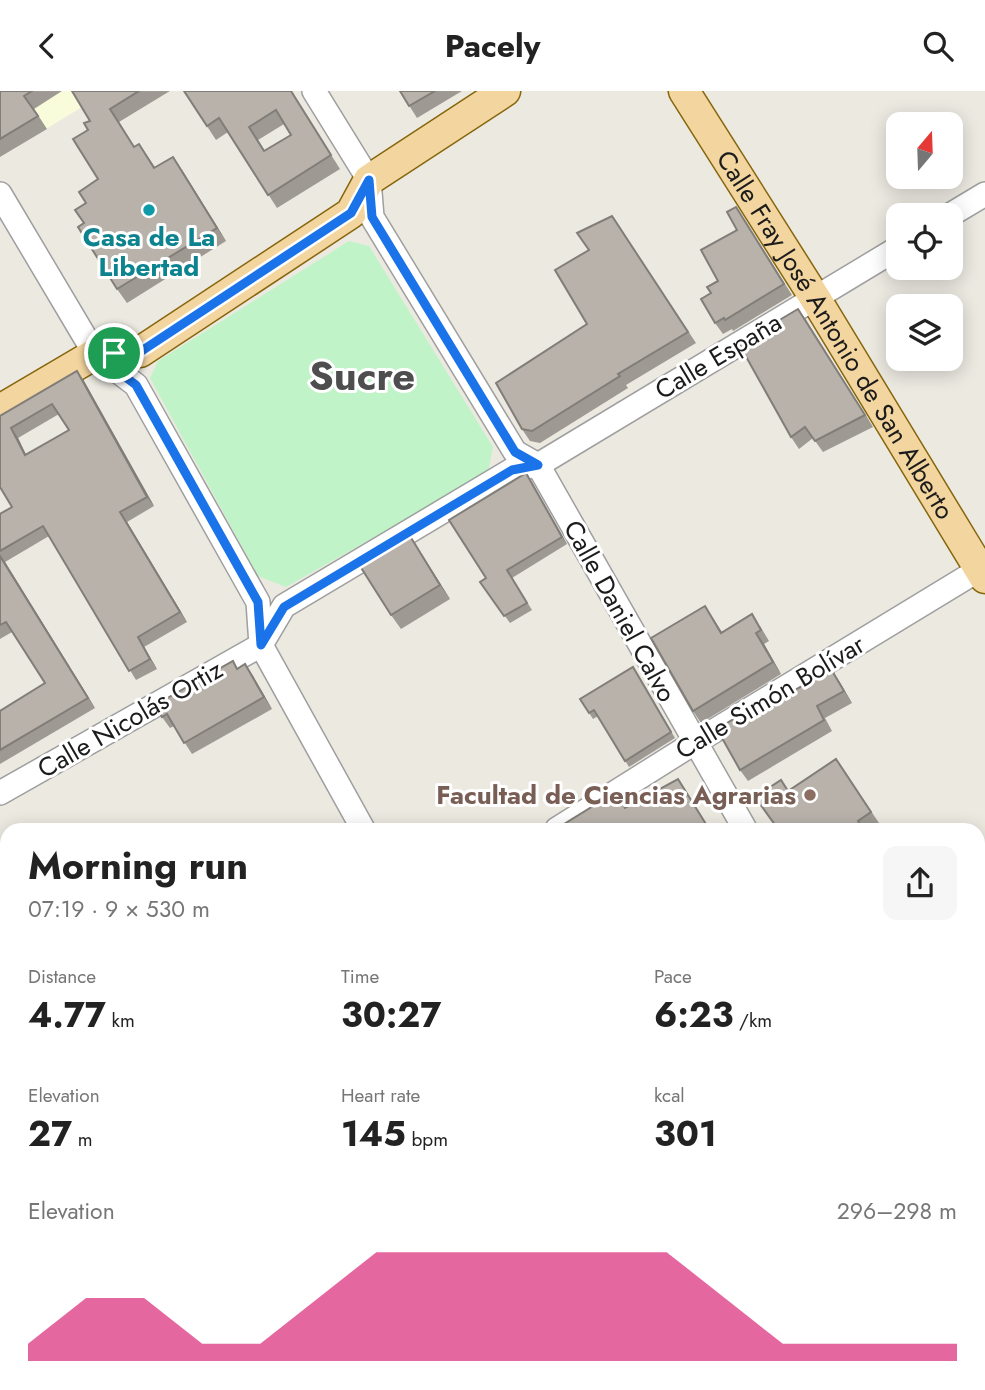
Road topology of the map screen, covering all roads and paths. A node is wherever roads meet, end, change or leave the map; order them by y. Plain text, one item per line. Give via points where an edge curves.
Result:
1 (314, 91) edge
2 (505, 91) edge
3 (684, 91) edge
4 (369, 180) junction
5 (0, 194) edge
6 (985, 194) edge
7 (963, 207) edge
8 (886, 254) edge
9 (815, 298) junction
10 (95, 354) junction
11 (0, 409) edge
12 (538, 465) junction
13 (983, 571) edge
14 (261, 645) junction
15 (694, 743) junction
16 (0, 793) edge
17 (360, 823) edge
18 (567, 823) edge
19 (741, 823) edge

1 - 4 street
2 - 4 main road
3 - 9 main road, Calle Fray José Antonio de San Alberto
4 - 10 main road via 351,213 140,352
4 - 12 street via 372,217 515,452
5 - 10 street
6 - 7 street
8 - 9 street, Calle España
9 - 12 street, Calle España
9 - 13 main road, Calle Fray José Antonio de San Alberto
10 - 11 main road
10 - 14 street via 136,385 258,602
12 - 14 street, Calle España via 512,470 284,607
12 - 15 street, Calle Daniel Calvo
13 - 15 street, Calle Simón Bolívar
14 - 16 street, Calle Nicolás Ortiz
14 - 17 street
15 - 18 street, Calle Simón Bolívar
15 - 19 street, Calle Daniel Calvo

